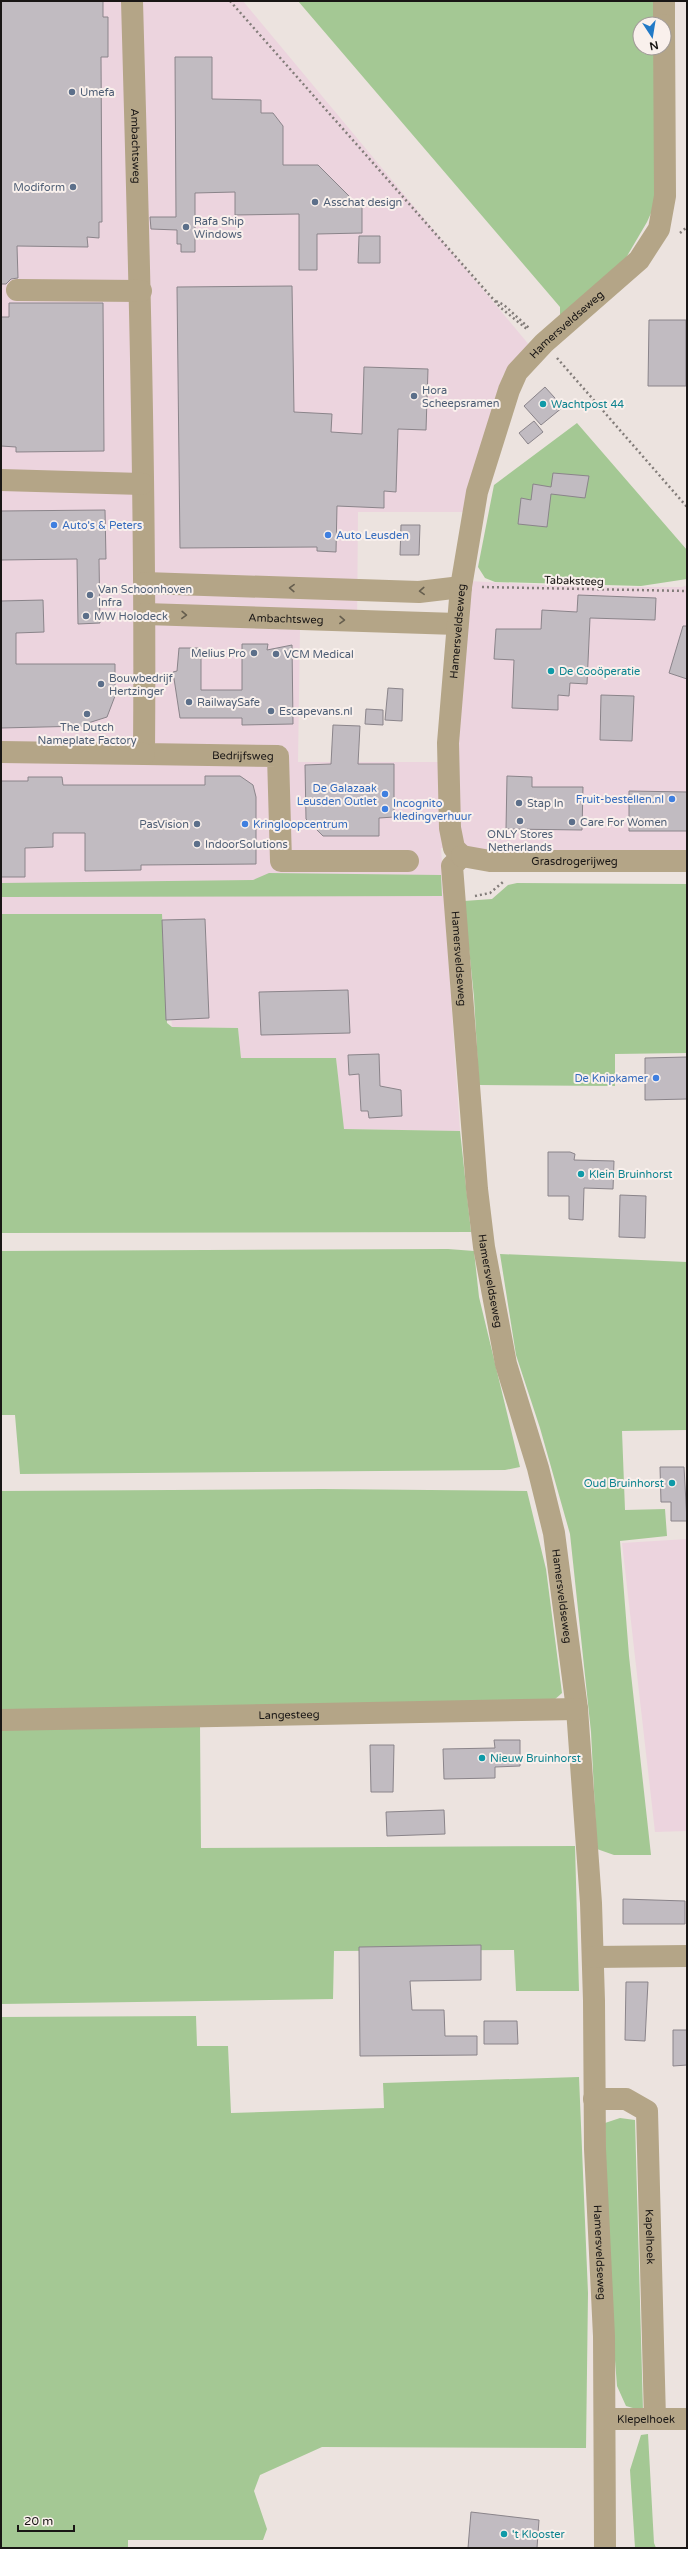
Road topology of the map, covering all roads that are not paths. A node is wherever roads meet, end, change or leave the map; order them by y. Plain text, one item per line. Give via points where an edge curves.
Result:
1 (132, 1) edge
2 (664, 1) edge
3 (664, 16) edge
4 (664, 56) edge
5 (16, 290) dead end
6 (140, 291) junction
7 (1, 480) edge
8 (142, 484) junction
9 (145, 583) junction
10 (460, 587) junction
11 (145, 614) junction
12 (457, 624) junction
13 (1, 752) edge
14 (144, 754) junction
15 (462, 856) junction
16 (408, 861) dead end
17 (687, 861) edge
18 (577, 1709) junction
19 (1, 1720) edge
20 (687, 1956) edge
21 (593, 1957) junction
22 (594, 2100) junction
23 (605, 2419) junction
24 (655, 2419) junction
25 (687, 2419) edge
26 (605, 2548) edge

1 - 6 street, Ambachtsweg
2 - 3 street, Hamersveldseweg
4 - 10 street, Hamersveldseweg via 666,189 658,229 639,260 523,364 509,390 477,492
5 - 6 street
6 - 8 street, Ambachtsweg
7 - 8 street
8 - 9 street, Ambachtsweg
10 -> 9 street via 419,592
9 - 11 street, Ambachtsweg
10 - 12 street, Hamersveldseweg
11 -> 12 street, Ambachtsweg
11 - 14 street
12 - 15 street, Hamersveldseweg via 448,743 450,828 454,848
13 - 14 street, Bedrijfsweg
14 - 16 street, Bedrijfsweg via 278,756 281,861
15 - 17 street, Grasdrogerijweg via 490,861
15 - 18 street, Hamersveldseweg via 452,866 476,1182 484,1247 506,1364 554,1533
18 - 19 street, Langesteeg
18 - 21 street, Hamersveldseweg
20 - 21 street
21 - 22 street, Hamersveldseweg
22 - 23 street, Hamersveldseweg
22 - 24 street, Kapelhoek via 626,2100 647,2111
23 - 24 street, Klepelhoek
23 - 26 street, Hamersveldseweg
24 - 25 street, Klepelhoek

